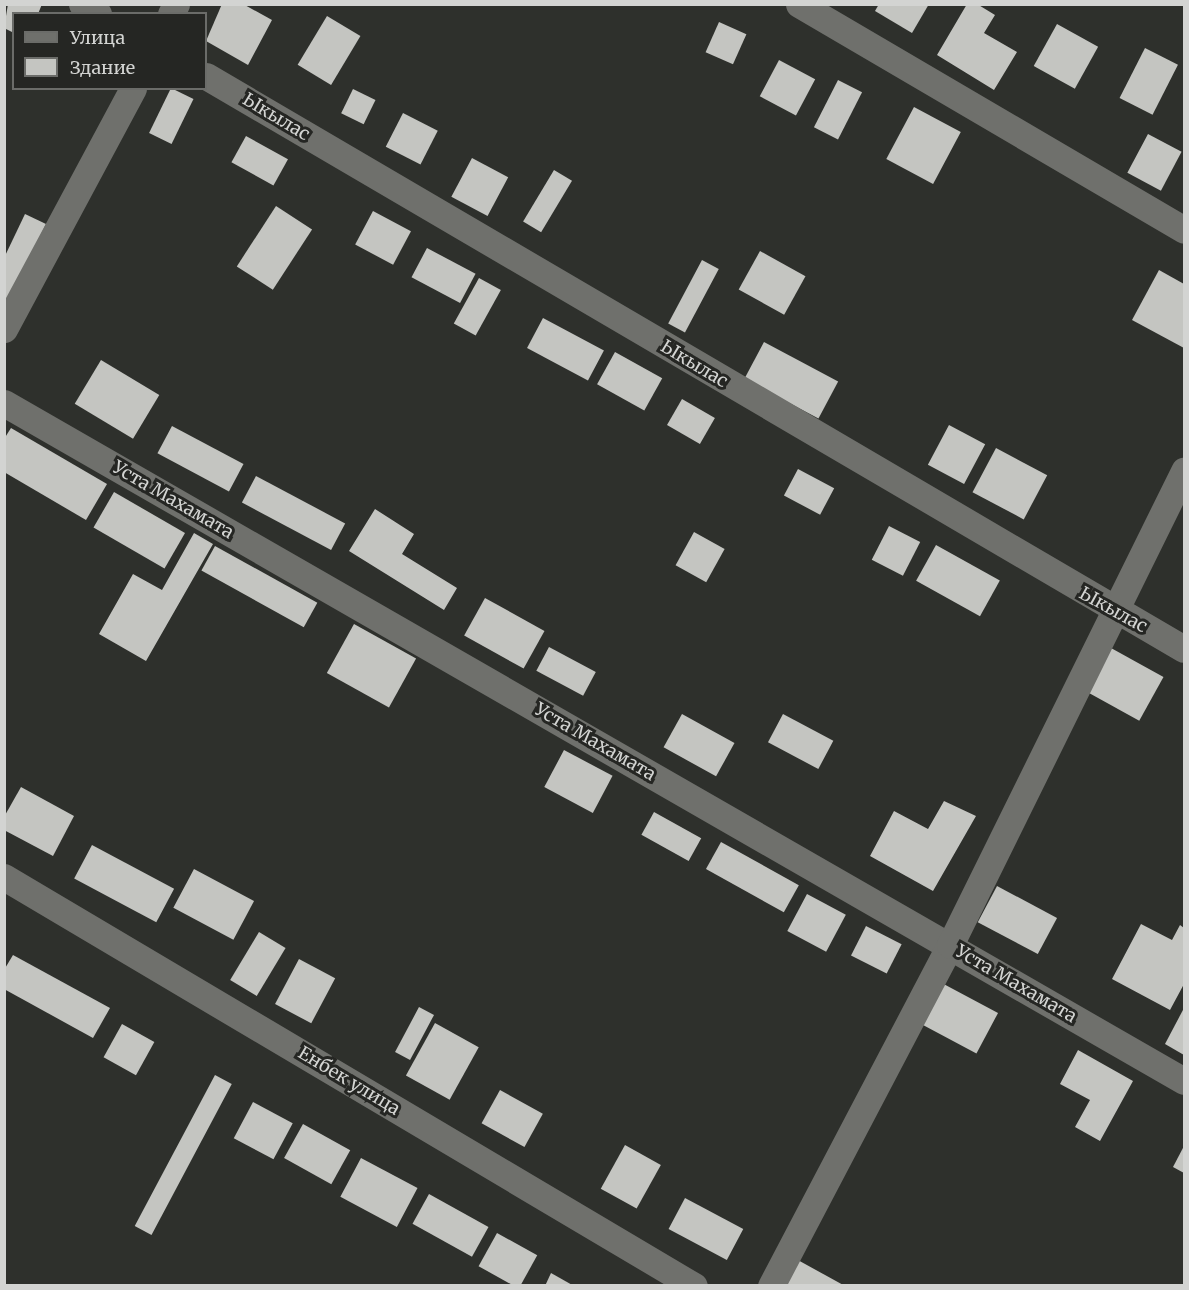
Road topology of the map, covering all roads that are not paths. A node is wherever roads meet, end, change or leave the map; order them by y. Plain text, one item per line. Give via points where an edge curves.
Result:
1 (82, 4) edge
2 (799, 4) edge
3 (95, 12) edge
4 (207, 77) edge
5 (132, 90) edge
6 (1185, 230) edge
7 (4, 329) edge
8 (4, 404) edge
9 (1185, 471) edge
10 (1114, 611) junction
11 (1185, 649) edge
12 (4, 877) edge
13 (950, 945) junction
14 (1185, 1081) edge
15 (694, 1286) edge
16 (771, 1286) edge

1 - 3 street
2 - 6 street
4 - 10 street, Ыкылас
5 - 7 street
8 - 13 street, Уста Махамата
9 - 10 street
10 - 11 street, Ыкылас
10 - 13 street
12 - 15 street, Енбек улица
13 - 14 street, Уста Махамата
13 - 16 street

